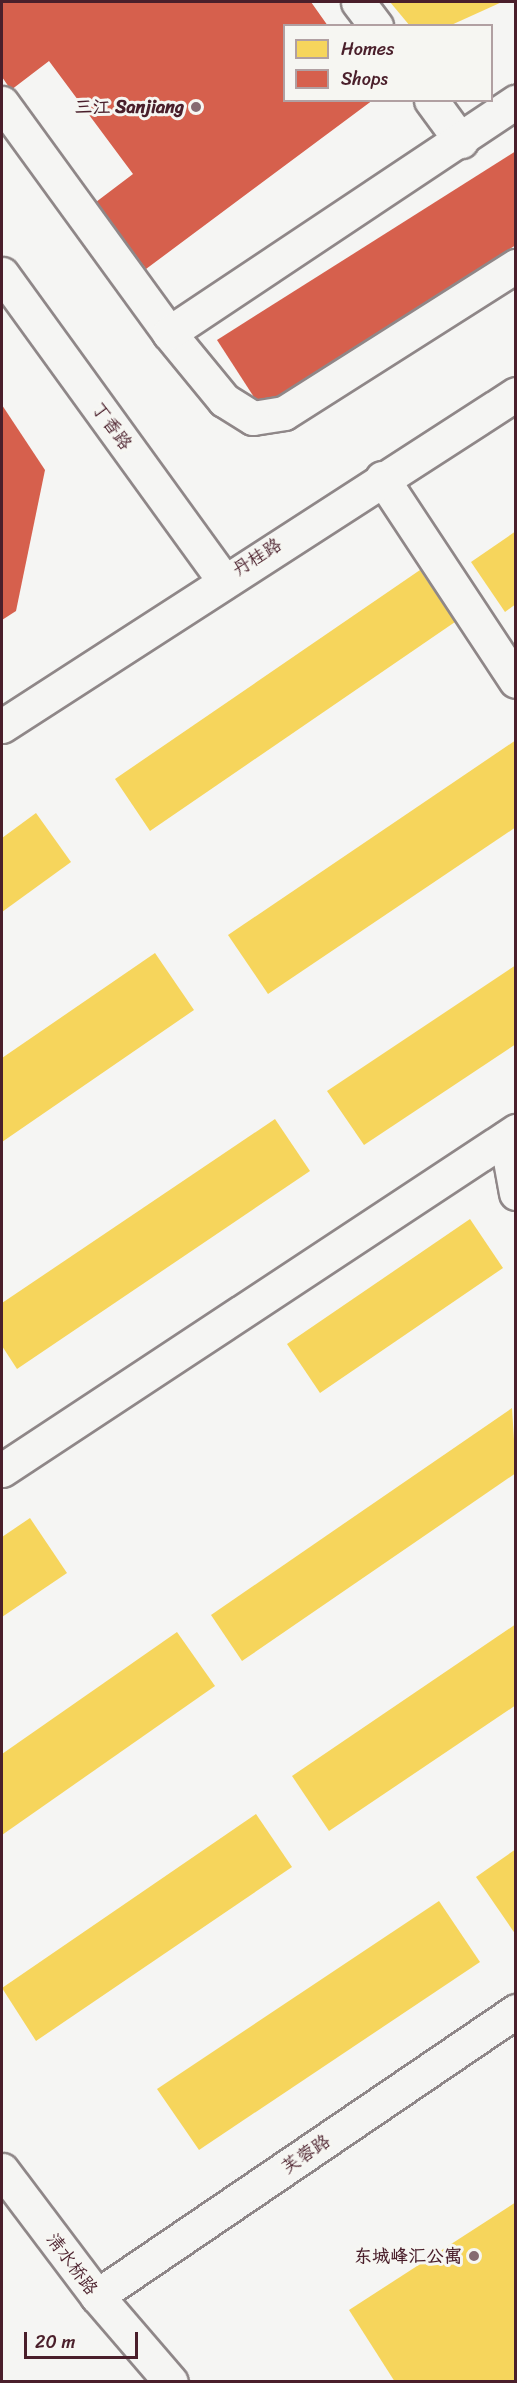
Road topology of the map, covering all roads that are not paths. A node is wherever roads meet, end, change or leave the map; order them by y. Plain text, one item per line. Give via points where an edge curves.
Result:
1 (358, 2) edge
2 (374, 24) edge
3 (432, 102) edge
4 (516, 102) edge
5 (2, 103) edge
6 (461, 141) junction
7 (516, 266) edge
8 (2, 274) edge
9 (169, 333) junction
10 (516, 394) edge
11 (382, 478) junction
12 (222, 579) junction
13 (516, 681) edge
14 (2, 726) edge
15 (511, 1135) edge
16 (516, 1192) edge
17 (2, 1470) edge
18 (516, 2011) edge
19 (2, 2170) edge
20 (96, 2296) junction
21 (171, 2382) edge

1 - 2 street
3 - 6 street
4 - 6 street
5 - 9 street
6 - 9 street
7 - 9 street via 284,413 254,418 224,400
8 - 12 street, 丁香路
10 - 11 street, 丹桂路
11 - 12 street, 丹桂路
11 - 13 street
12 - 14 street, 丹桂路
15 - 16 street
15 - 17 street
18 - 20 street, 芙蓉路
19 - 20 street, 清水桥路
20 - 21 street, 清水桥路

